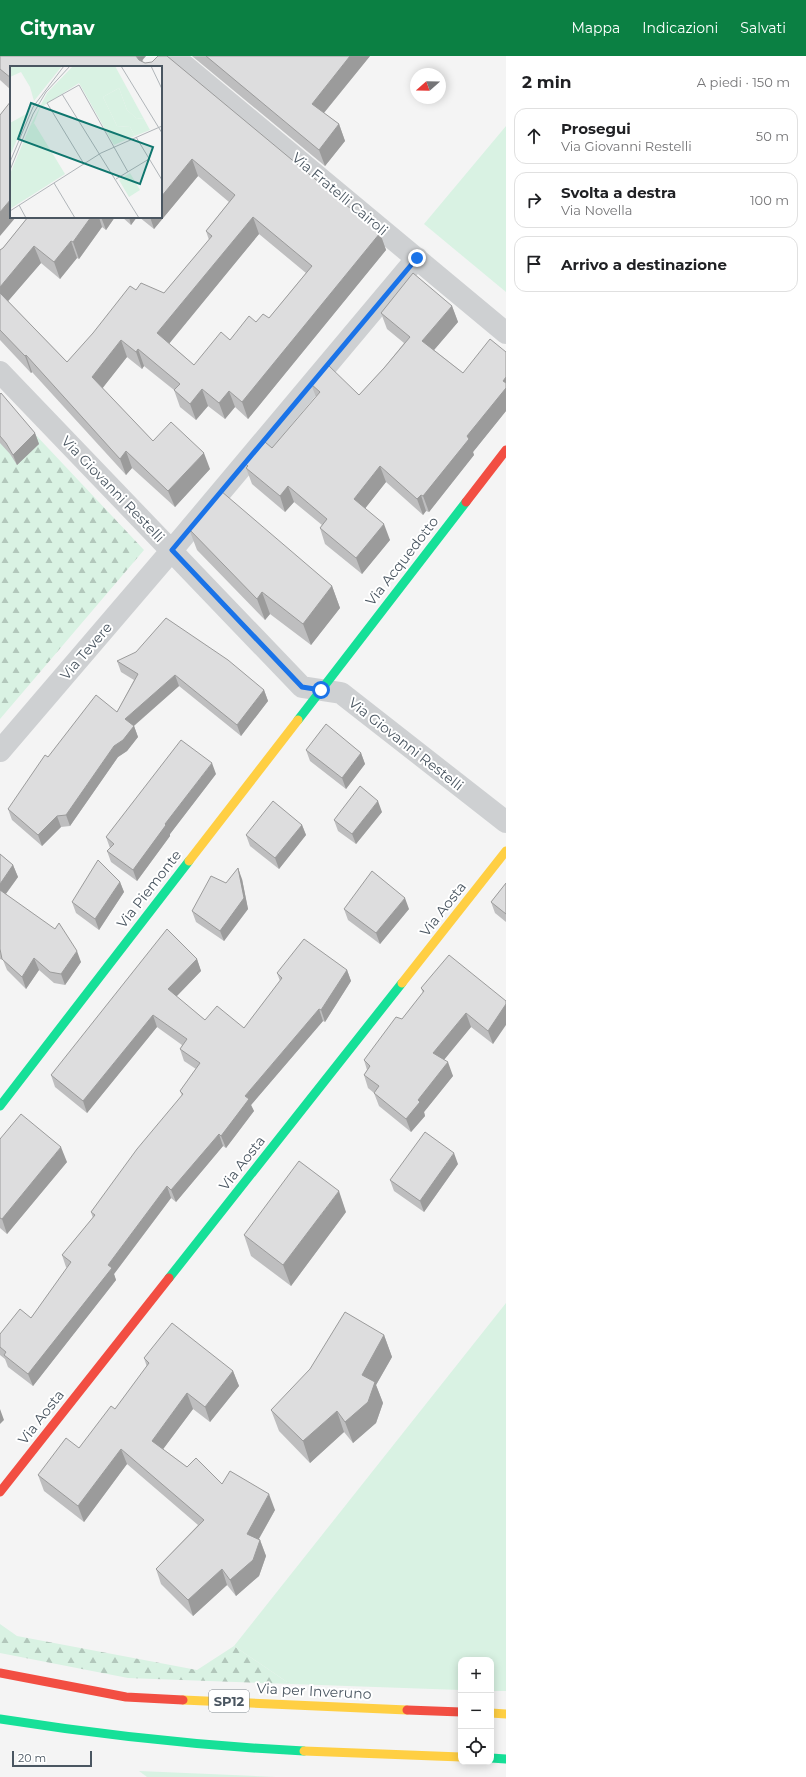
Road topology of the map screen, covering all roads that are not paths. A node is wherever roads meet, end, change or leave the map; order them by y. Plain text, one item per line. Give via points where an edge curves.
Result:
1 (162, 56) edge
2 (173, 56) edge
3 (154, 66) edge
4 (417, 258) junction
5 (506, 333) edge
6 (0, 372) edge
7 (506, 450) edge
8 (172, 550) junction
9 (321, 690) junction
10 (0, 751) edge
11 (506, 822) edge
12 (506, 851) edge
13 (0, 1106) edge
14 (0, 1492) edge
15 (0, 1673) edge
16 (458, 1712) edge
17 (494, 1713) edge
18 (506, 1714) edge
19 (0, 1719) edge
20 (458, 1757) edge
21 (494, 1758) edge
22 (506, 1758) edge

1 - 3 street
2 - 4 street, Via Fratelli Cairoli
4 - 5 street, Via Fratelli Cairoli
4 - 8 street, Via Tevere
6 - 8 street, Via Giovanni Restelli
7 - 9 street, Via Acquedotto
8 - 9 street, Via Giovanni Restelli via 302,687
8 - 10 street, Via Tevere
9 - 11 street, Via Giovanni Restelli via 341,693
9 - 13 street, Via Piemonte
12 - 14 street, Via Aosta
15 - 16 street, Via per Inveruno / SP12 via 126,1697
17 - 18 street
19 - 20 street via 122,1737 208,1746 297,1752
21 - 22 street

